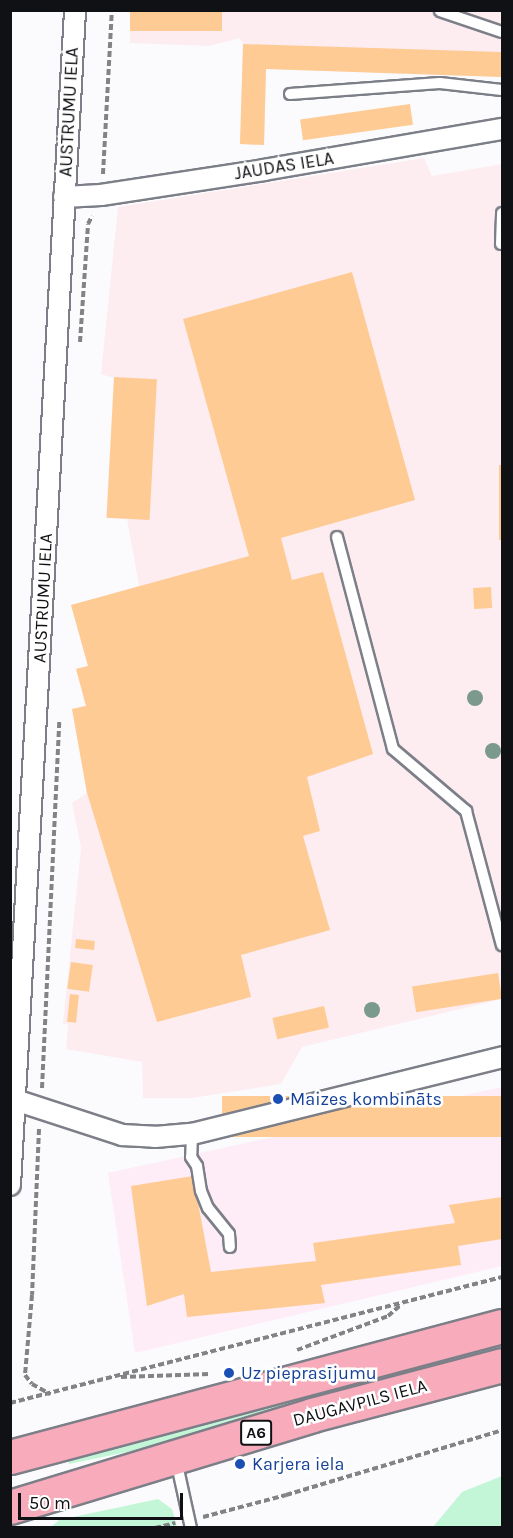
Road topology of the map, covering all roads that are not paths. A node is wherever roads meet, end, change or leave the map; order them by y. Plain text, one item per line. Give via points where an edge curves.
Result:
1 (75, 10) edge
2 (440, 11) edge
3 (502, 32) edge
4 (502, 90) edge
5 (290, 94) dead end
6 (502, 129) edge
7 (64, 197) junction
8 (502, 213) edge
9 (501, 244) dead end
10 (338, 537) dead end
11 (502, 945) edge
12 (502, 1057) edge
13 (15, 1100) junction
14 (192, 1134) junction
15 (10, 1185) edge
16 (230, 1246) dead end
17 (502, 1326) edge
18 (502, 1365) edge
19 (10, 1457) edge
20 (176, 1457) junction
21 (10, 1507) edge
22 (190, 1524) edge

1 - 7 street, AUSTRUMU IELA
2 - 3 lane
4 - 5 lane via 440,82
6 - 7 street, JAUDAS IELA via 101,195
7 - 13 street, AUSTRUMU IELA
8 - 9 lane
10 - 11 lane via 393,749 466,811
12 - 14 street
13 - 14 street via 122,1135
13 - 15 street, AUSTRUMU IELA
14 - 16 lane via 191,1157 197,1166 201,1191 207,1208 229,1234
17 - 19 highway, A6
18 - 20 highway, DAUGAVPILS IELA / A6 via 312,1415
20 - 21 highway, DAUGAVPILS IELA / A6
20 - 22 lane

